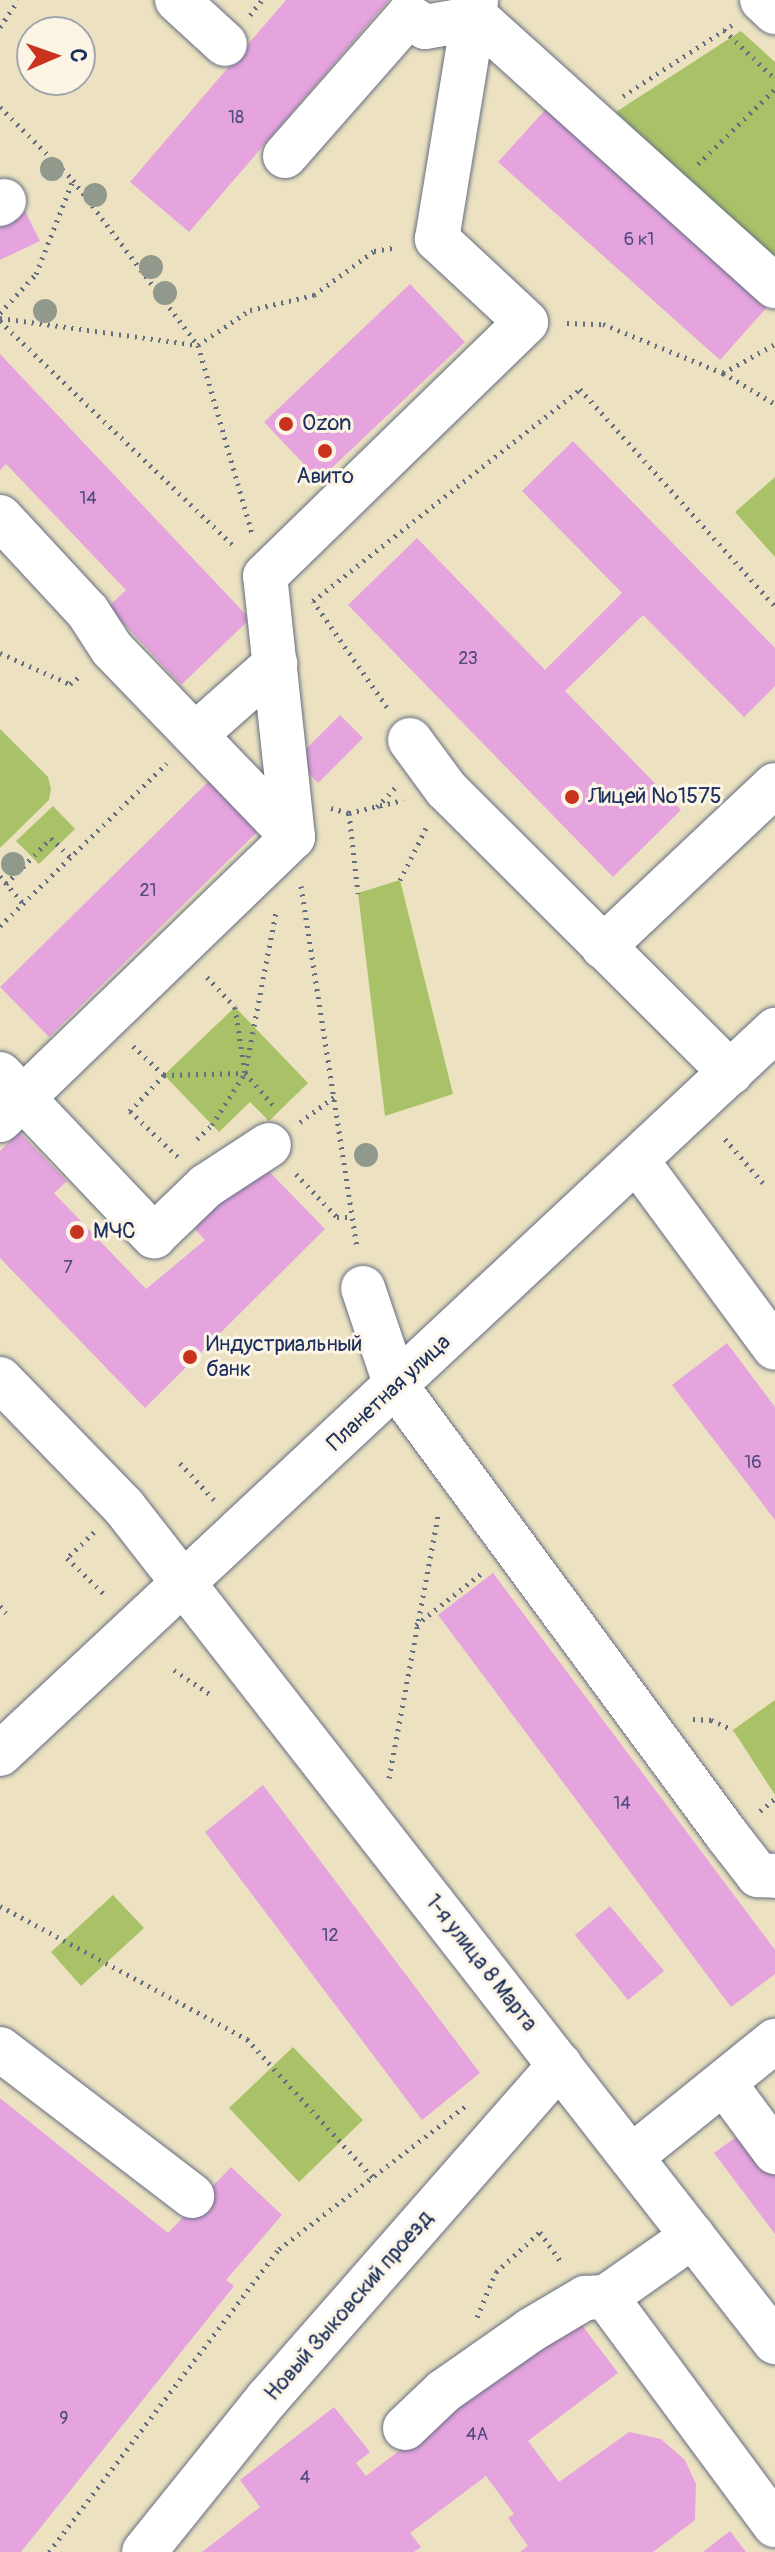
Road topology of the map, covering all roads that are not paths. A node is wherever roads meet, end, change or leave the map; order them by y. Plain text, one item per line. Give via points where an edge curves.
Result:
1 (177, 0) edge
2 (415, 8) edge
3 (476, 9) edge
4 (225, 44) dead end
5 (285, 156) dead end
6 (775, 286) edge
7 (0, 517) edge
8 (275, 664) junction
9 (196, 734) junction
10 (410, 740) road end
11 (775, 785) edge
12 (293, 837) junction
13 (603, 947) junction
14 (775, 1030) edge
15 (731, 1073) junction
16 (8, 1097) edge
17 (274, 1128) road end
18 (637, 1161) junction
19 (363, 1288) road end
20 (775, 1348) edge
21 (0, 1379) edge
22 (396, 1386) junction
23 (185, 1584) junction
24 (0, 1754) edge
25 (775, 1876) edge
26 (775, 2041) edge
27 (0, 2049) edge
28 (560, 2065) junction
29 (724, 2083) junction
30 (775, 2152) edge
31 (631, 2157) junction
32 (192, 2196) dead end
33 (693, 2236) junction
34 (606, 2297) junction
35 (775, 2342) edge
36 (405, 2428) dead end
37 (775, 2525) edge
38 (144, 2552) edge

1 - 4 street
2 - 3 street via 425,27
2 - 5 street
3 - 6 street
3 - 8 street via 437,239 526,322 265,576
7 - 9 street via 88,612 112,649
8 - 9 street
8 - 12 street
9 - 12 street
10 - 13 street via 446,789
11 - 13 street
12 - 16 street via 105,1019
13 - 15 street
14 - 15 street, Планетная улица
15 - 18 street, Планетная улица
16 - 17 street via 154,1236
18 - 20 street
18 - 22 street, Планетная улица
19 - 22 street
21 - 23 street, 1-я улица 8 Марта via 124,1507
22 - 23 street, Планетная улица
22 - 25 street via 758,1875
23 - 24 street, Планетная улица
23 - 28 street, 1-я улица 8 Марта
26 - 29 street
27 - 32 street
28 - 31 street, 1-я улица 8 Марта
28 - 38 street, Новый Зыковский проезд via 268,2398
29 - 30 street
29 - 31 street
31 - 33 street, 1-я улица 8 Марта
33 - 34 street
33 - 35 street, 1-я улица 8 Марта
34 - 36 street via 585,2298 531,2330 444,2391
34 - 37 street

